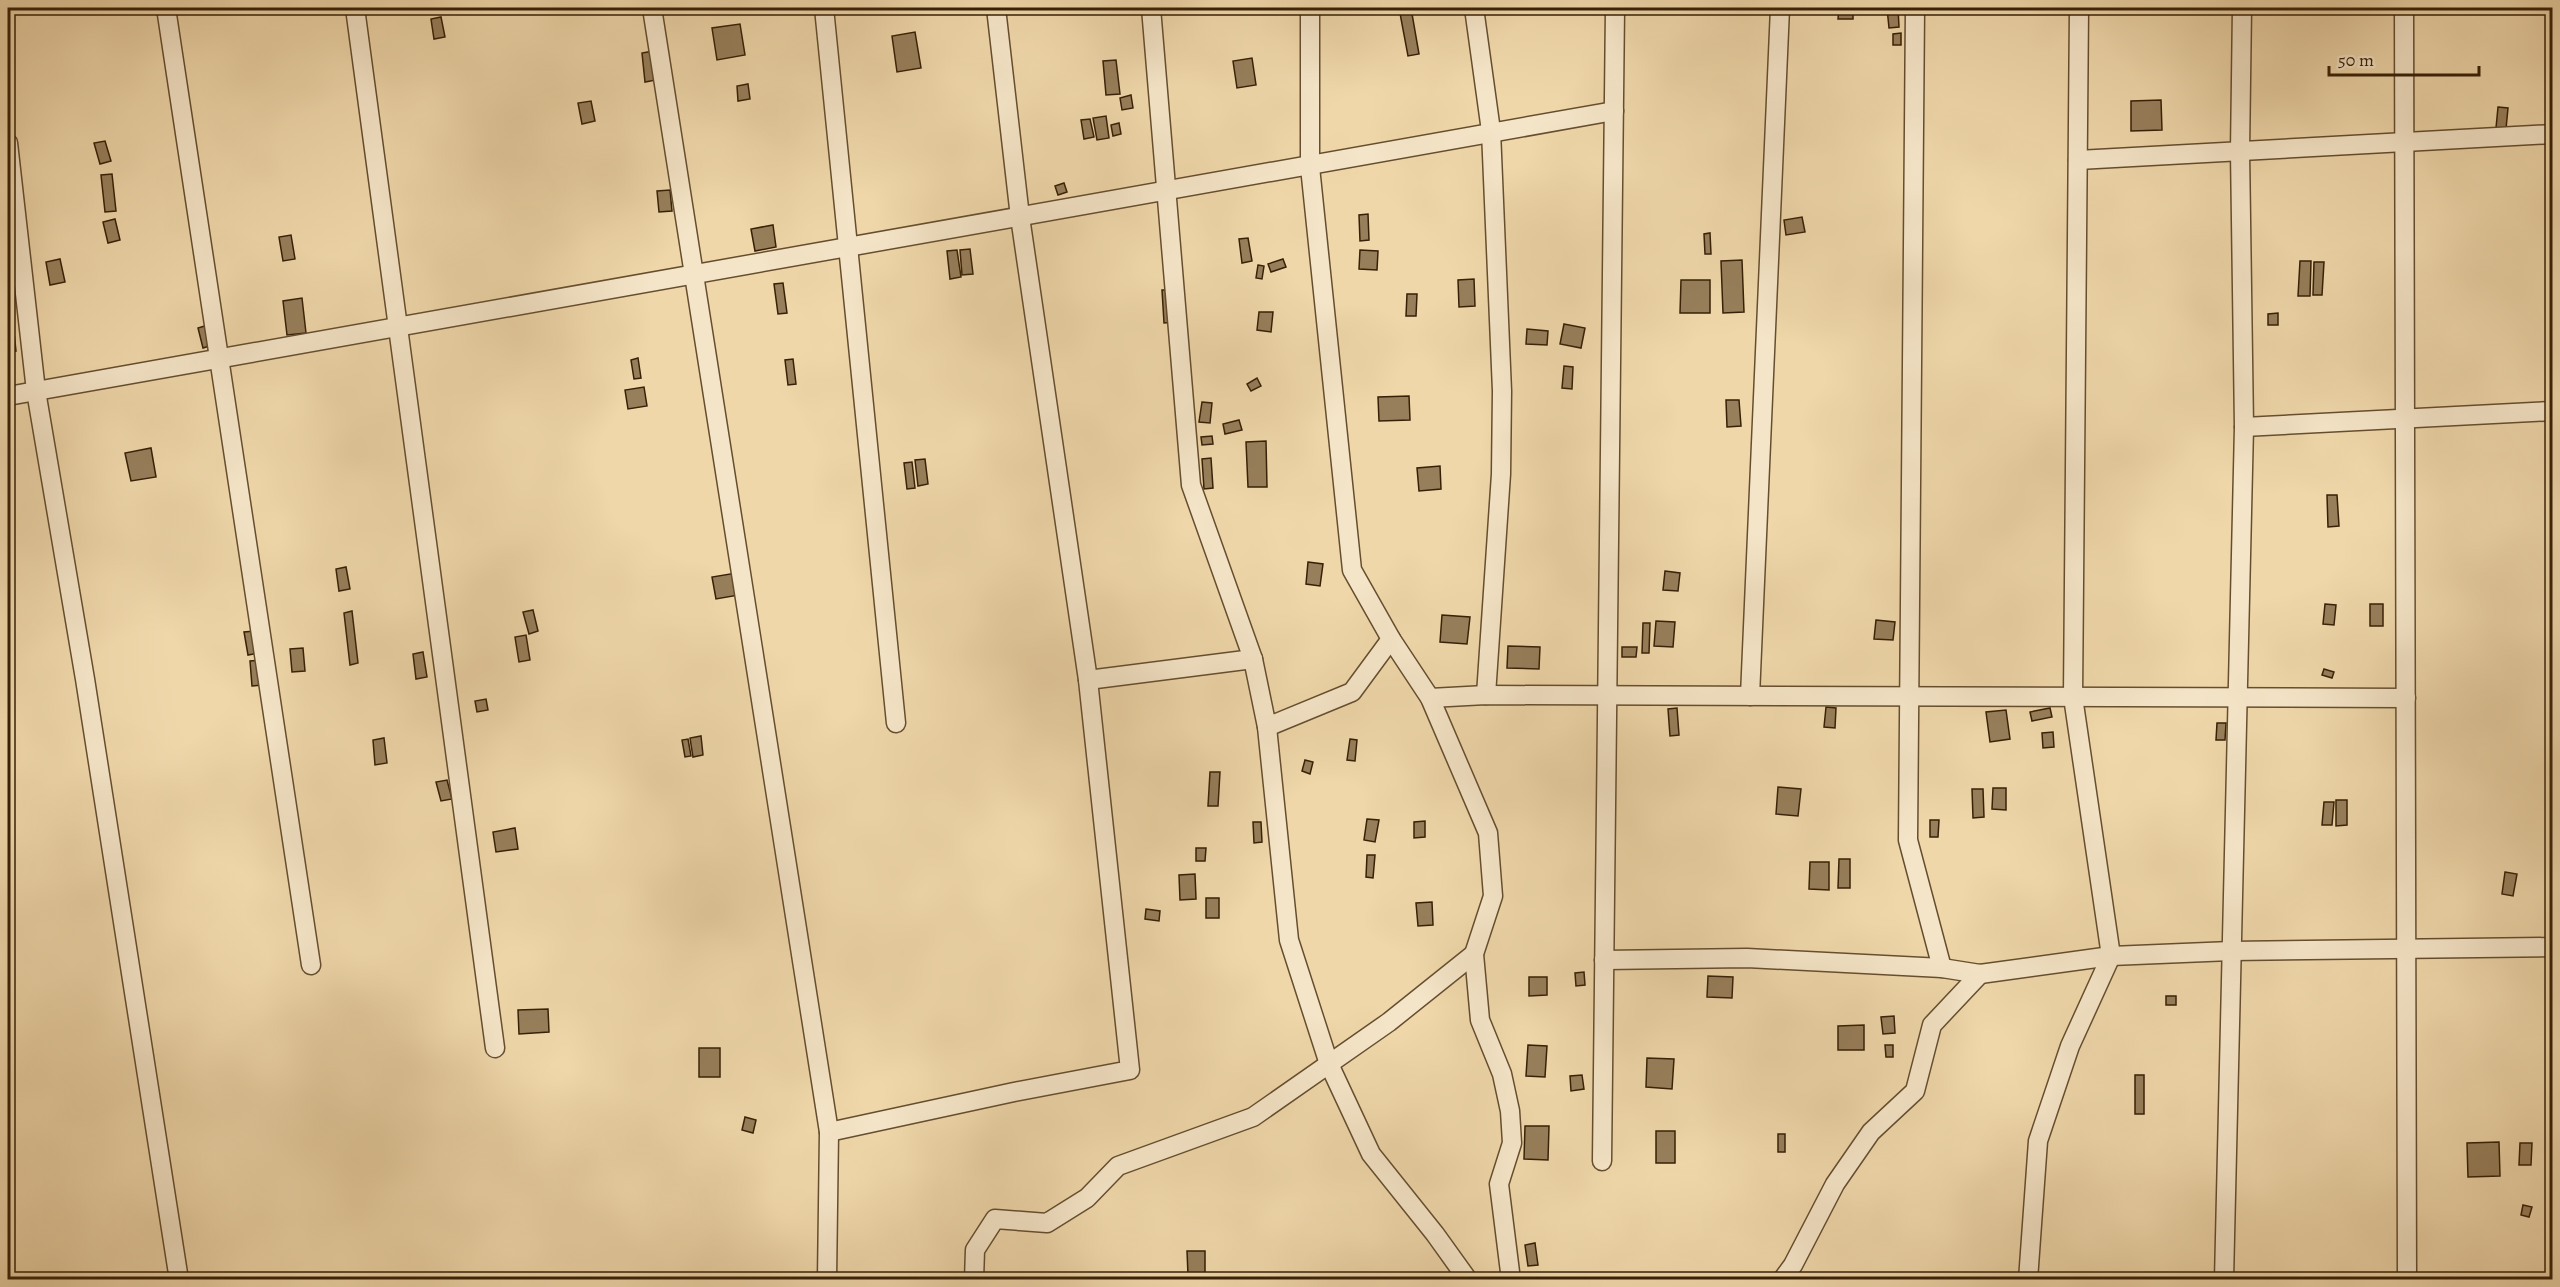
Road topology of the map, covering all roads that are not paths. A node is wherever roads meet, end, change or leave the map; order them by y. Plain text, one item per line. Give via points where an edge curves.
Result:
1 (166, 8) edge
2 (355, 8) edge
3 (652, 8) edge
4 (824, 8) edge
5 (996, 8) edge
6 (1151, 8) edge
7 (1310, 8) edge
8 (1474, 8) edge
9 (1615, 8) edge
10 (1780, 8) edge
11 (1916, 8) edge
12 (2079, 8) edge
13 (2242, 8) edge
14 (2404, 8) edge
15 (1614, 111) junction
16 (1491, 131) junction
17 (2553, 134) edge
18 (2403, 142) junction
19 (8, 143) edge
20 (2240, 151) junction
21 (2078, 160) junction
22 (1310, 166) junction
23 (1167, 190) junction
24 (1020, 217) junction
25 (849, 247) junction
26 (694, 274) junction
27 (397, 327) junction
28 (219, 358) junction
29 (36, 391) junction
30 (8, 396) edge
31 (2553, 411) edge
32 (2404, 418) junction
33 (2244, 427) junction
34 (1390, 639) junction
35 (1253, 659) junction
36 (1088, 680) junction
37 (1486, 695) junction
38 (1607, 695) junction
39 (1750, 696) junction
40 (1908, 697) junction
41 (2073, 697) junction
42 (1430, 698) junction
43 (2238, 698) junction
44 (2406, 698) junction
45 (896, 723) dead end
46 (1267, 727) junction
47 (2553, 947) edge
48 (2406, 949) junction
49 (2232, 951) junction
50 (1474, 954) junction
51 (2111, 956) junction
52 (1604, 960) junction
53 (311, 965) dead end
54 (1942, 968) junction
55 (1980, 974) junction
56 (495, 1048) dead end
57 (1329, 1064) junction
58 (829, 1132) junction
59 (1602, 1161) dead end
60 (179, 1280) edge
61 (827, 1280) edge
62 (974, 1280) edge
63 (1468, 1280) edge
64 (1511, 1280) edge
65 (1782, 1280) edge
66 (2028, 1280) edge
67 (2224, 1280) edge
68 (2407, 1280) edge

1 - 28 street
2 - 27 street
3 - 26 street
4 - 25 street
5 - 24 street
6 - 23 street
7 - 22 street
8 - 16 street
9 - 15 street
10 - 39 street
11 - 40 street
12 - 21 street
13 - 20 street
14 - 18 street
15 - 16 street
15 - 38 street
16 - 22 street
16 - 37 street via 1502,392 1501,474
17 - 18 street
18 - 20 street
18 - 32 street
19 - 29 street
20 - 21 street
20 - 33 street
21 - 41 street
22 - 23 street
22 - 34 street via 1352,570
23 - 24 street
23 - 35 street via 1191,484
24 - 25 street
24 - 36 street
25 - 26 street
25 - 45 street
26 - 27 street
26 - 58 street
27 - 28 street
27 - 56 street
28 - 29 street
28 - 53 street
29 - 30 street
29 - 60 street
31 - 32 street
32 - 33 street
32 - 44 street
33 - 43 street
34 - 42 street
34 - 46 street via 1352,692
35 - 36 street
35 - 46 street
36 - 58 street via 1130,1070
37 - 38 street
37 - 42 street
38 - 39 street
38 - 52 street
39 - 40 street
40 - 41 street
40 - 54 street via 1908,840
41 - 43 street
41 - 51 street
42 - 50 street via 1488,833 1493,896
43 - 44 street
43 - 49 street
44 - 48 street
46 - 57 street via 1289,940
47 - 48 street
48 - 49 street
48 - 68 street
49 - 51 street
49 - 67 street
50 - 57 street
50 - 64 street via 1480,1020 1502,1074 1510,1111 1512,1143 1499,1184
51 - 55 street
51 - 66 street via 2070,1046 2038,1141
52 - 54 street via 1747,958
52 - 59 street
54 - 55 street
55 - 65 street via 1932,1025 1915,1091 1871,1132 1859,1149
57 - 62 street via 1253,1117 1118,1166 1087,1198 1047,1222 995,1218 975,1250
57 - 63 street via 1371,1154
58 - 61 street

